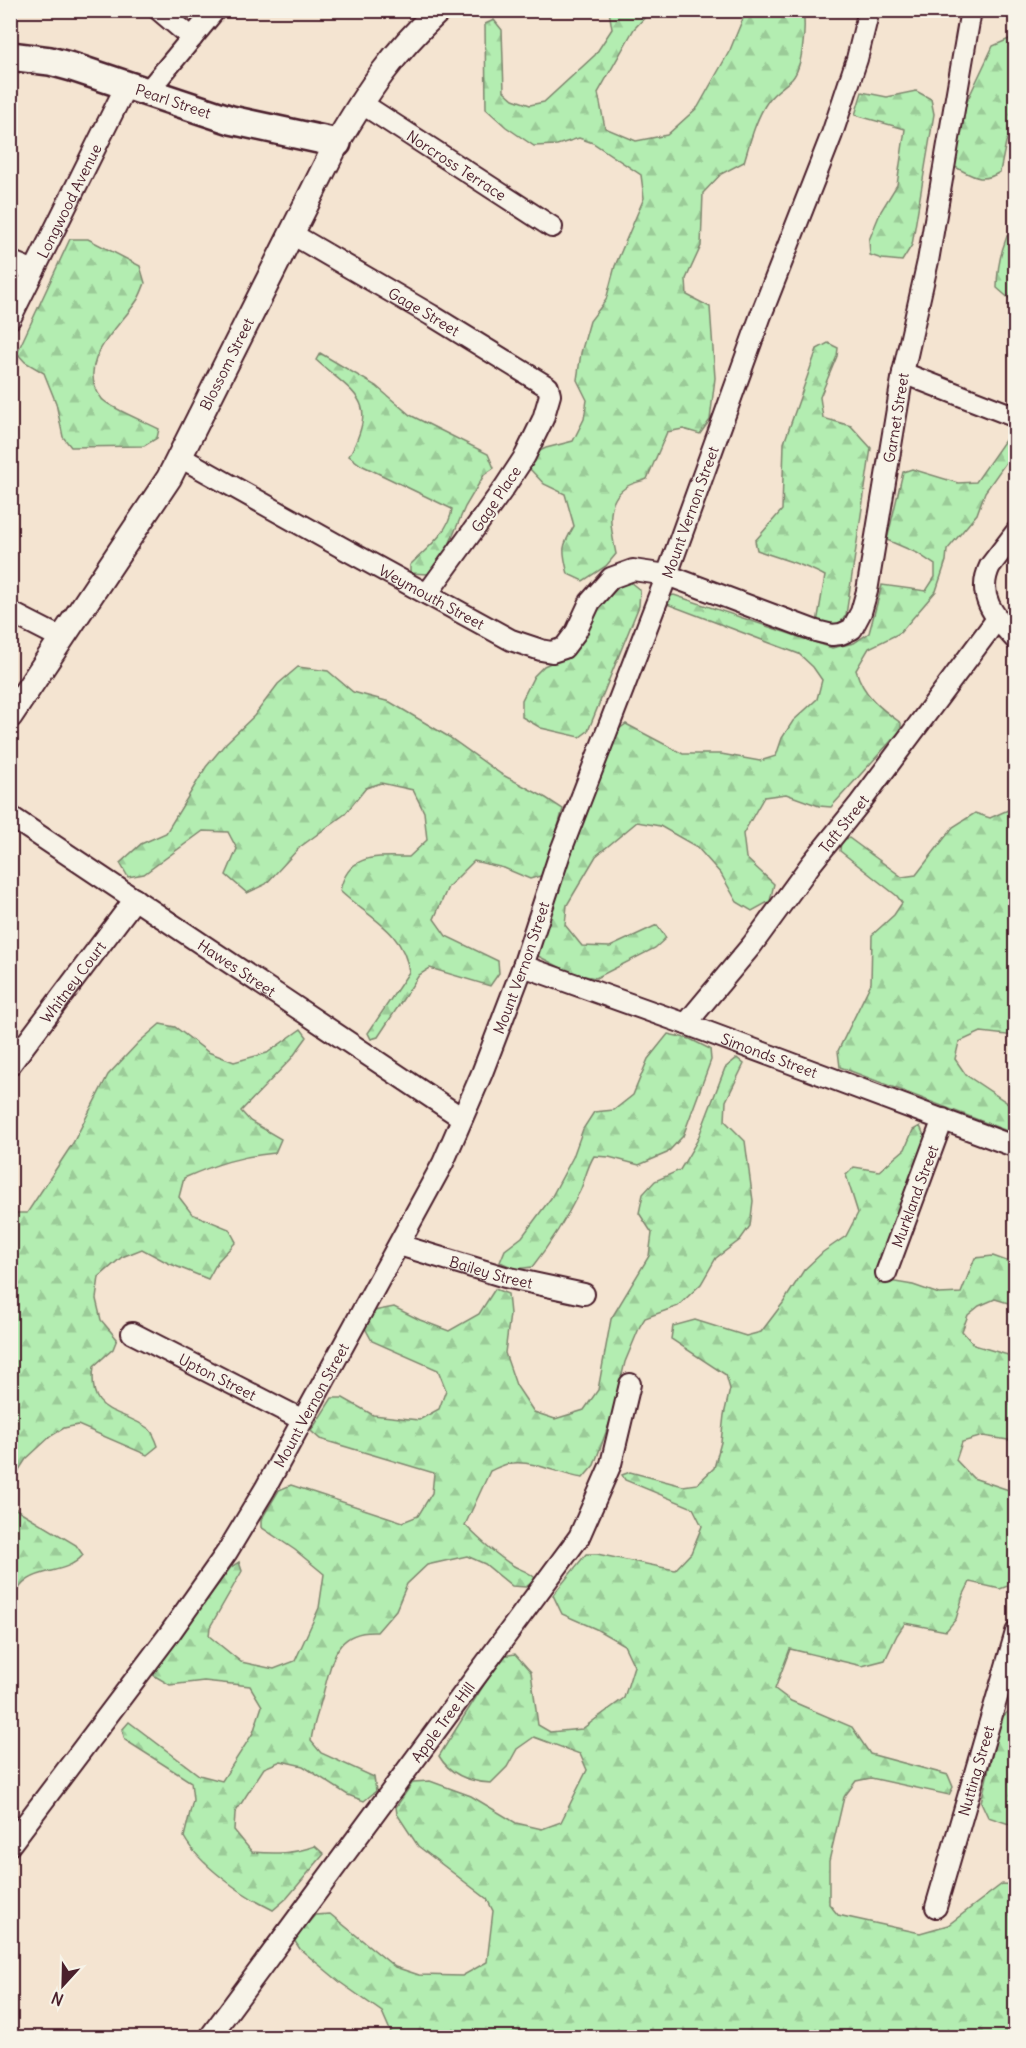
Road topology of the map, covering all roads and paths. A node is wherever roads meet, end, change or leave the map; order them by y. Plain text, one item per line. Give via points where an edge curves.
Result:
1 (159, 10) edge
2 (215, 10) edge
3 (439, 10) edge
4 (869, 10) edge
5 (971, 10) edge
6 (192, 38) junction
7 (10, 56) edge
8 (137, 87) junction
9 (361, 103) junction
10 (337, 143) junction
11 (552, 227) dead end
12 (291, 234) junction
13 (10, 261) edge
14 (34, 271) junction
15 (10, 319) edge
16 (903, 373) junction
17 (550, 395) joint
18 (1016, 417) edge
19 (180, 456) junction
20 (1016, 532) edge
21 (668, 575) junction
22 (427, 594) junction
23 (10, 612) edge
24 (997, 619) junction
25 (63, 639) junction
26 (1016, 640) edge
27 (10, 717) edge
28 (10, 816) edge
29 (135, 899) junction
30 (523, 966) junction
31 (686, 1024) junction
32 (10, 1065) edge
33 (462, 1118) junction
34 (942, 1119) junction
35 (1016, 1147) edge
36 (399, 1245) junction
37 (886, 1273) dead end
38 (584, 1294) dead end
39 (132, 1333) dead end
40 (630, 1384) dead end
41 (303, 1420) junction
42 (1016, 1632) edge
43 (10, 1845) edge
44 (936, 1907) dead end
45 (209, 2037) edge

1 - 6 street
2 - 6 street, Longwood Avenue
3 - 9 street, Blossom Street via 397,51
4 - 21 street, Mount Vernon Street via 832,134 761,315
5 - 16 street, Garnet Street via 928,261
6 - 8 street, Longwood Avenue
7 - 8 main road, Pearl Street via 50,61
8 - 10 main road, Pearl Street via 231,120
8 - 14 street, Longwood Avenue
9 - 10 street, Blossom Street
9 - 11 street, Norcross Terrace
10 - 12 street, Blossom Street
12 - 17 street, Gage Street via 548,387
12 - 19 street, Blossom Street
13 - 14 street
14 - 15 street, Longwood Avenue
16 - 18 street
16 - 21 street, Garnet Street via 871,572 862,611 852,629 832,635 816,631
17 - 22 street, Gage Place via 525,456
19 - 22 street, Weymouth Street
19 - 25 street, Blossom Street
20 - 24 street via 987,573 986,599
21 - 22 street, Weymouth Street via 633,570 611,578 590,602 564,648 552,651 511,640
21 - 30 street, Mount Vernon Street via 560,853
23 - 25 street
24 - 26 street
24 - 31 street, Taft Street via 752,945
25 - 27 street, Blossom Street
28 - 29 street, Hawes Street
29 - 32 street, Whitney Court
29 - 33 street, Hawes Street
30 - 31 street, Simonds Street
30 - 33 street, Mount Vernon Street
31 - 34 street, Simonds Street
33 - 36 street, Mount Vernon Street
34 - 35 street, Simonds Street
34 - 37 street, Murkland Street
36 - 38 street, Bailey Street via 505,1277
36 - 41 street, Mount Vernon Street
39 - 41 street, Upton Street
40 - 45 street, Apple Tree Hill via 611,1464 579,1537
41 - 43 street, Mount Vernon Street via 227,1552 120,1702
42 - 44 street, Nutting Street

